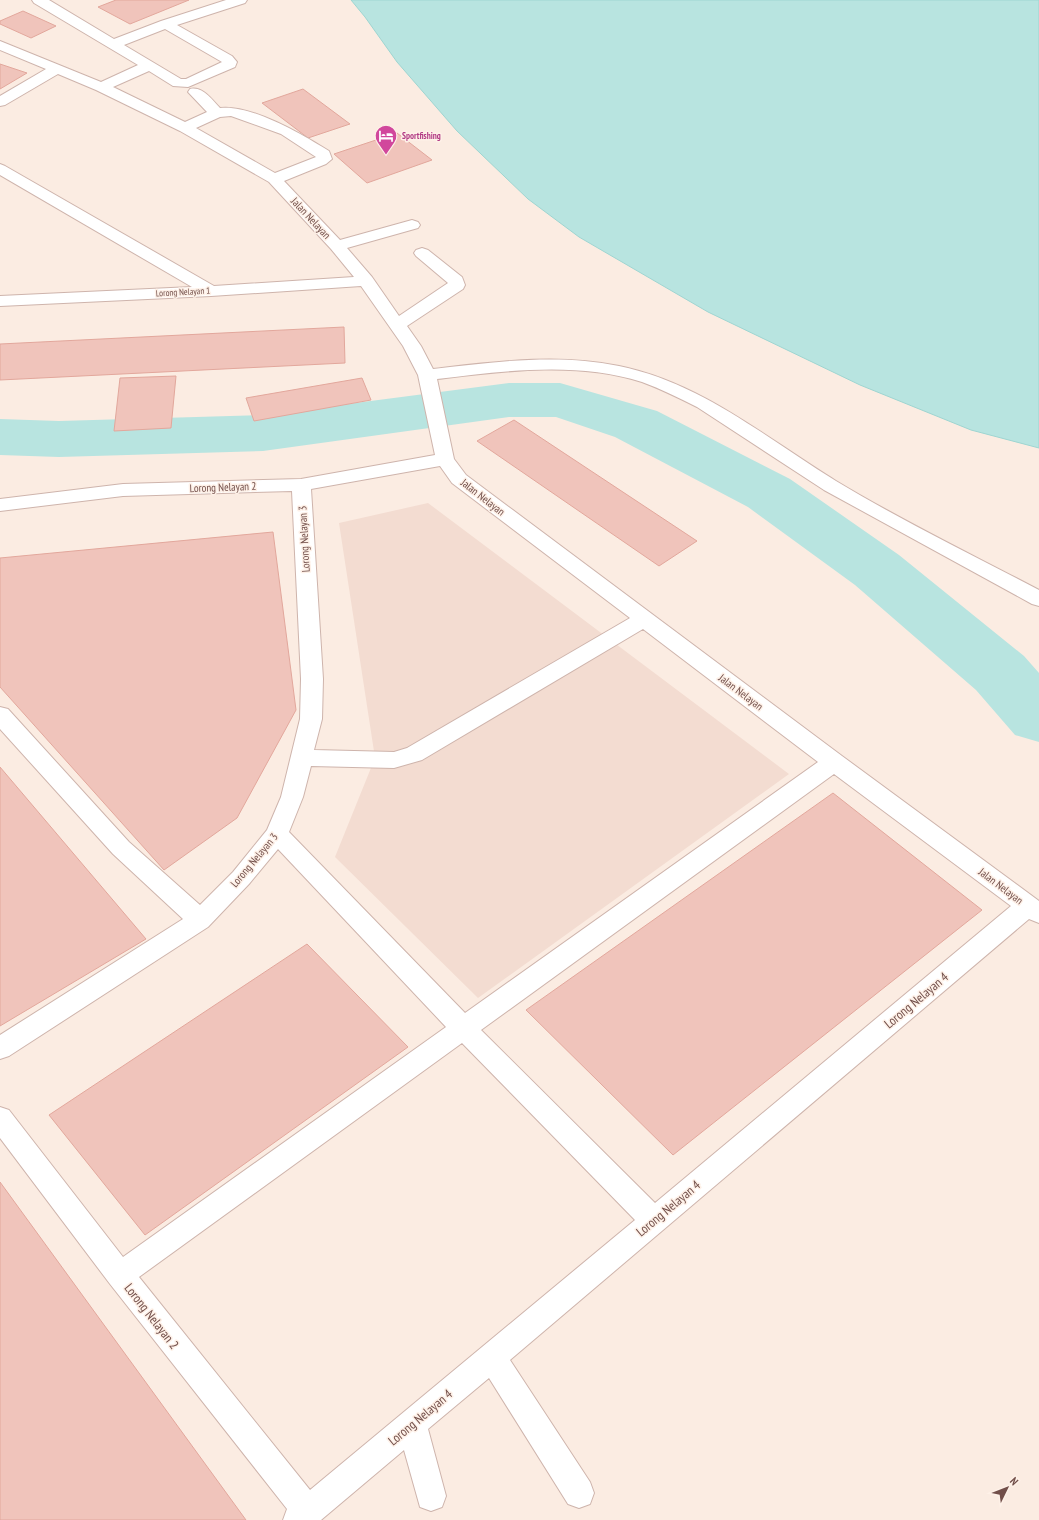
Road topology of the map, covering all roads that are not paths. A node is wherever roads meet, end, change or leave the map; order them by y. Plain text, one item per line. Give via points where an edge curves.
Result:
1 (39, 0) edge
2 (240, 0) edge
3 (166, 24) junction
4 (114, 44) junction
5 (0, 45) edge
6 (149, 66) junction
7 (58, 68) junction
8 (101, 87) junction
9 (195, 92) dead end
10 (0, 102) edge
11 (217, 114) junction
12 (185, 128) junction
13 (0, 169) edge
14 (274, 179) junction
15 (412, 225) dead end
16 (337, 246) junction
17 (422, 253) dead end
18 (366, 281) junction
19 (212, 291) junction
20 (0, 301) edge
21 (398, 324) junction
22 (427, 375) junction
23 (445, 459) junction
24 (301, 485) junction
25 (0, 505) edge
26 (1039, 599) edge
27 (644, 619) junction
28 (0, 715) edge
29 (302, 758) junction
30 (834, 762) junction
31 (277, 834) junction
32 (1034, 910) edge
33 (200, 920) junction
34 (463, 1028) junction
35 (0, 1048) edge
36 (0, 1118) edge
37 (653, 1220) junction
38 (120, 1275) junction
39 (492, 1356) junction
40 (412, 1424) junction
41 (580, 1493) dead end
42 (431, 1496) dead end
43 (303, 1515) edge

1 - 4 street
2 - 3 street
3 - 4 street
3 - 6 street via 227,59 230,64 181,84
4 - 6 street
5 - 7 street, Jalan Nelayan
6 - 8 street
7 - 8 street, Jalan Nelayan
7 - 10 street
8 - 12 street, Jalan Nelayan
9 - 11 street
11 - 12 street
11 - 14 street via 236,112 286,131 324,154 321,161
12 - 14 street, Jalan Nelayan
13 - 19 street
14 - 16 street, Jalan Nelayan
15 - 16 street
16 - 18 street, Jalan Nelayan
17 - 21 street via 457,285
18 - 19 street, Lorong Nelayan 1
18 - 21 street, Jalan Nelayan
19 - 20 street, Lorong Nelayan 1
21 - 22 street, Jalan Nelayan
22 - 23 street, Jalan Nelayan
22 - 26 street via 500,367 554,365 618,370 651,379 678,389 710,406 830,485
23 - 24 street, Lorong Nelayan 2
23 - 27 street, Jalan Nelayan via 460,479
24 - 25 street, Lorong Nelayan 2 via 123,490 54,496
24 - 29 street, Lorong Nelayan 3 via 312,679 311,719
27 - 29 street via 414,754 394,760
27 - 30 street, Jalan Nelayan
28 - 33 street via 121,848
29 - 31 street, Lorong Nelayan 3 via 292,797
30 - 32 street, Jalan Nelayan
30 - 34 street
31 - 33 street, Lorong Nelayan 3 via 241,878
31 - 34 street
32 - 37 street, Lorong Nelayan 4
33 - 35 street, Lorong Nelayan 3
34 - 37 street
34 - 38 street
36 - 38 street, Lorong Nelayan 2
37 - 39 street, Lorong Nelayan 4
38 - 43 street, Lorong Nelayan 2
39 - 40 street, Lorong Nelayan 4
39 - 41 street
40 - 42 street
40 - 43 street, Lorong Nelayan 4

